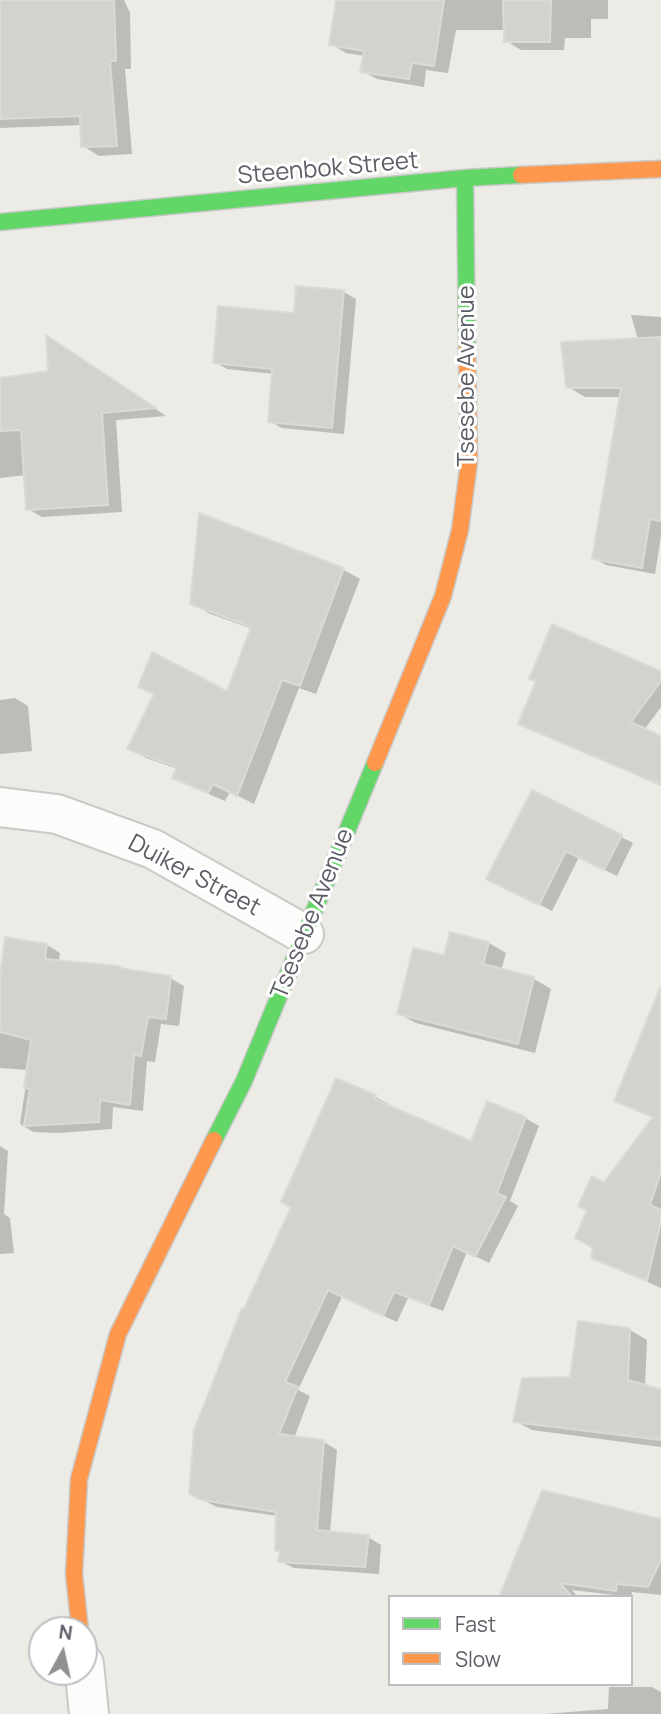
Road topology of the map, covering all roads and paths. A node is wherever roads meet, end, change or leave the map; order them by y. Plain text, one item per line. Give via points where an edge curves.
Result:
1 (661, 169) edge
2 (465, 178) junction
3 (0, 222) edge
4 (0, 807) edge
5 (304, 934) junction
6 (78, 1616) edge
7 (86, 1686) edge
8 (89, 1714) edge

1 - 2 street, Steenbok Street
2 - 3 street, Steenbok Street
2 - 5 street, Tsesebe Avenue via 470,462 460,530 438,608
4 - 5 street, Duiker Street via 57,814 153,849
5 - 6 street, Tsesebe Avenue via 244,1081 118,1334 79,1479 74,1574
7 - 8 street

